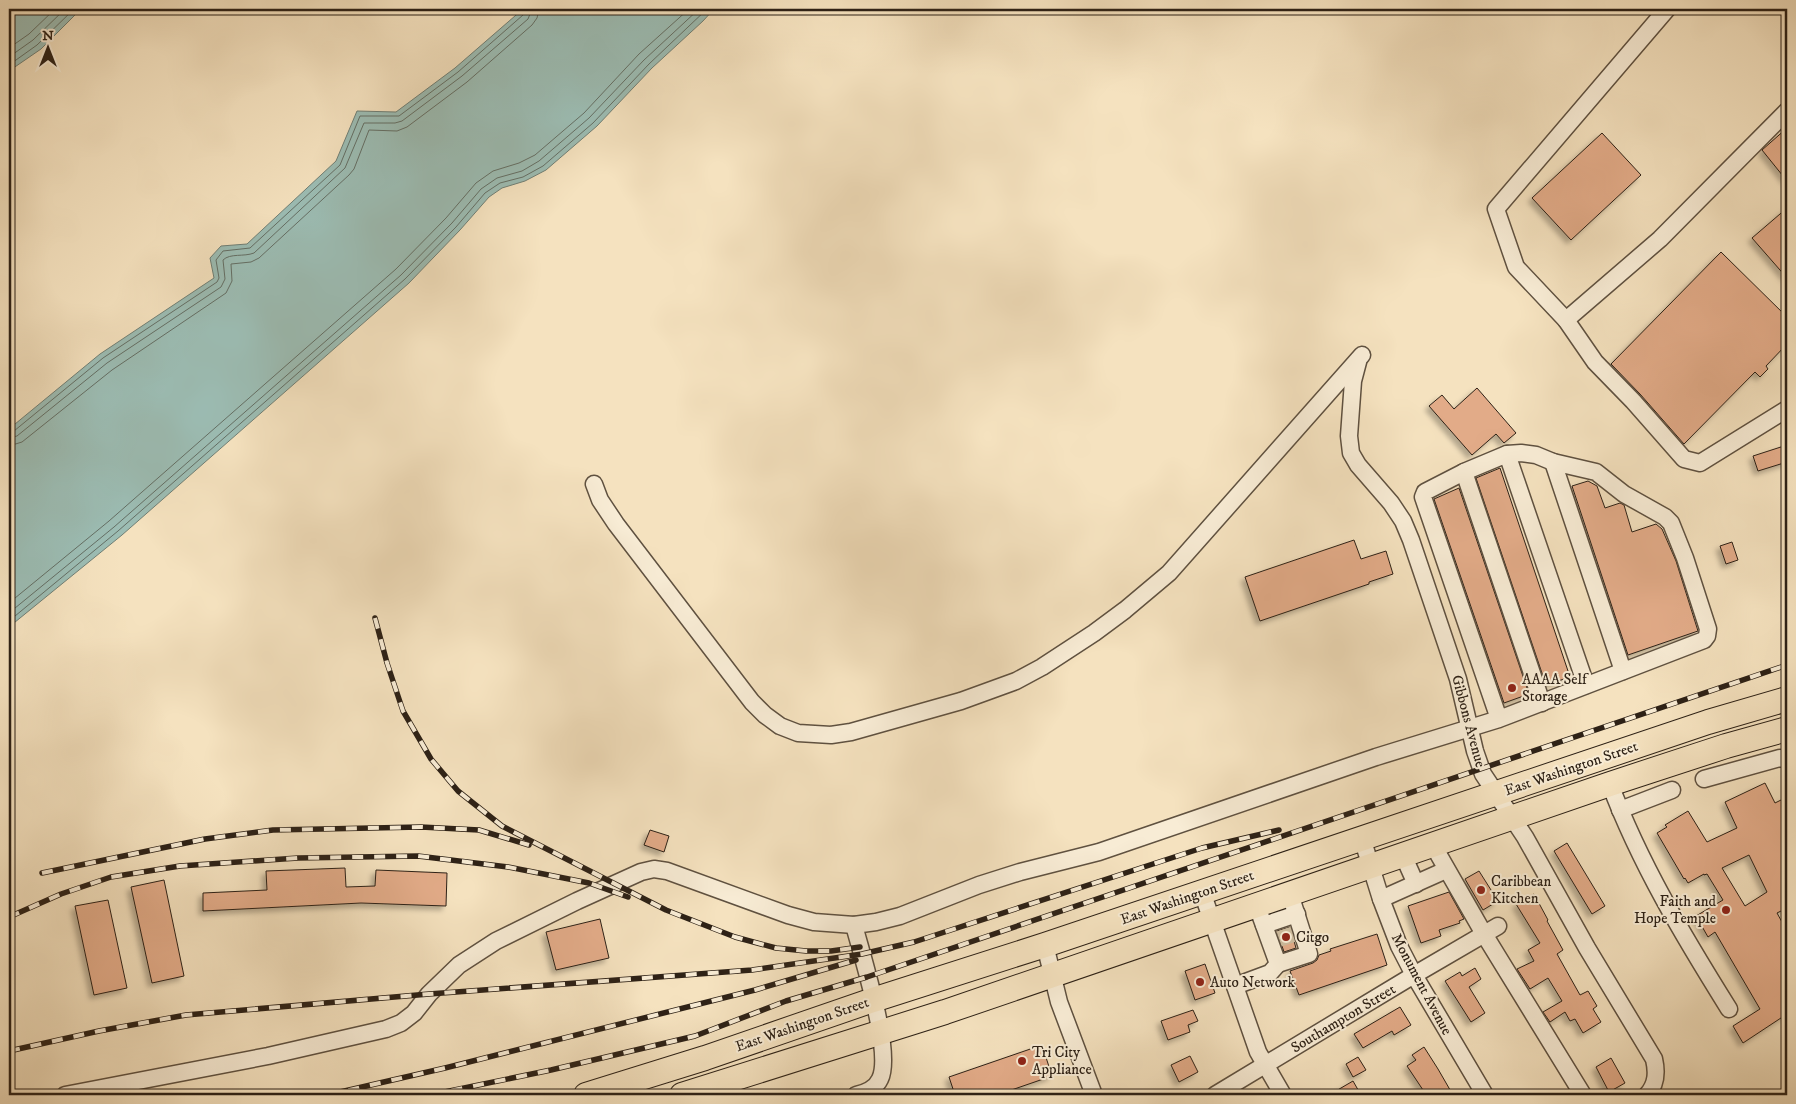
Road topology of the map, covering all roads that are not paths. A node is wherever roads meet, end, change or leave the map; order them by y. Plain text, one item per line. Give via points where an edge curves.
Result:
1 (1667, 9) edge
2 (1787, 111) edge
3 (1566, 320) junction
4 (1787, 408) edge
5 (1507, 454) junction
6 (1553, 462) junction
7 (1464, 472) junction
8 (594, 484) dead end
9 (1623, 671) junction
10 (1586, 685) junction
11 (1787, 699) edge
12 (1542, 703) junction
13 (1499, 719) junction
14 (1469, 729) junction
15 (1787, 729) edge
16 (1787, 760) edge
17 (1704, 779) dead end
18 (1610, 784) junction
19 (1672, 790) dead end
20 (1495, 794) junction
21 (1620, 810) junction
22 (1512, 818) junction
23 (1362, 838) junction
24 (1433, 845) junction
25 (1403, 855) junction
26 (1370, 867) junction
27 (1446, 870) junction
28 (1416, 884) junction
29 (1202, 892) junction
30 (1381, 899) junction
31 (1293, 904) junction
32 (1260, 916) junction
33 (1212, 921) junction
34 (854, 925) junction
35 (1491, 930) junction
36 (1286, 937) junction
37 (1045, 945) junction
38 (1278, 964) junction
39 (1414, 975) junction
40 (1052, 976) junction
41 (1235, 986) junction
42 (873, 1000) junction
43 (1729, 1009) dead end
44 (881, 1033) junction
45 (705, 1058) junction
46 (1265, 1065) junction
47 (715, 1090) edge
48 (65, 1095) edge
49 (586, 1095) edge
50 (682, 1095) edge
51 (856, 1095) edge
52 (1094, 1095) edge
53 (1215, 1095) edge
54 (1283, 1095) edge
55 (1485, 1095) edge
56 (1583, 1095) edge
57 (1647, 1095) edge

1 - 3 street via 1496,209 1516,267
2 - 3 street via 1660,239
3 - 4 street via 1595,362 1684,459 1700,463
5 - 6 street via 1536,455
5 - 7 street
5 - 10 street
6 - 9 street
6 - 9 street via 1596,472 1624,494 1665,517 1673,527 1685,558 1708,629 1707,636 1704,640
7 - 12 street
7 - 13 street via 1425,492 1423,497
8 - 14 street, Gibbons Avenue via 616,524 765,716 798,733 831,735 852,732 961,701 1016,681 1125,610 1169,573 1362,356 1353,380 1351,453 1391,503 1411,540 1458,679
9 - 10 street
10 - 12 street
11 - 20 highway, East Washington Street via 1708,722
12 - 13 street
13 - 14 street
14 - 20 street, Gibbons Avenue via 1483,774
14 - 34 street via 1426,740 1099,852 987,882 900,916
15 - 18 highway, East Washington Street
16 - 17 street via 1780,758
18 - 21 street
18 - 22 highway, East Washington Street
19 - 21 street
20 - 22 street, Gibbons Avenue
20 - 23 highway, East Washington Street
21 - 43 street via 1640,856 1680,931
22 - 24 highway, East Washington Street
22 - 57 street, Gibbons Avenue via 1654,1058 1655,1081
23 - 26 street, Monument Avenue
23 - 29 highway, East Washington Street
24 - 25 highway, East Washington Street
24 - 27 street
25 - 26 highway, East Washington Street
25 - 28 street
26 - 30 street, Monument Avenue
26 - 31 highway, East Washington Street
27 - 28 street
27 - 35 street
28 - 30 street
29 - 33 street
29 - 37 highway, East Washington Street
30 - 39 street, Monument Avenue
31 - 32 highway, East Washington Street
31 - 36 street
32 - 33 highway, East Washington Street
32 - 36 street
33 - 40 highway, East Washington Street
33 - 41 street
34 - 42 street
34 - 48 street via 814,922 788,915 667,871 640,872 482,949 459,965 414,1013 386,1029 268,1056
35 - 39 street, Southampton Street
35 - 56 street
36 - 38 street
36 - 38 street via 1309,954
37 - 40 street
37 - 42 highway, East Washington Street
38 - 41 street via 1270,973
39 - 46 street, Southampton Street
39 - 55 street, Monument Avenue
40 - 44 highway, East Washington Street
40 - 52 street
41 - 46 street
42 - 44 street
42 - 45 highway, East Washington Street
44 - 47 highway, East Washington Street
44 - 51 street via 883,1064 880,1080 868,1092
45 - 47 street
45 - 49 highway, East Washington Street
46 - 53 street, Southampton Street
46 - 54 street
47 - 50 highway, East Washington Street

